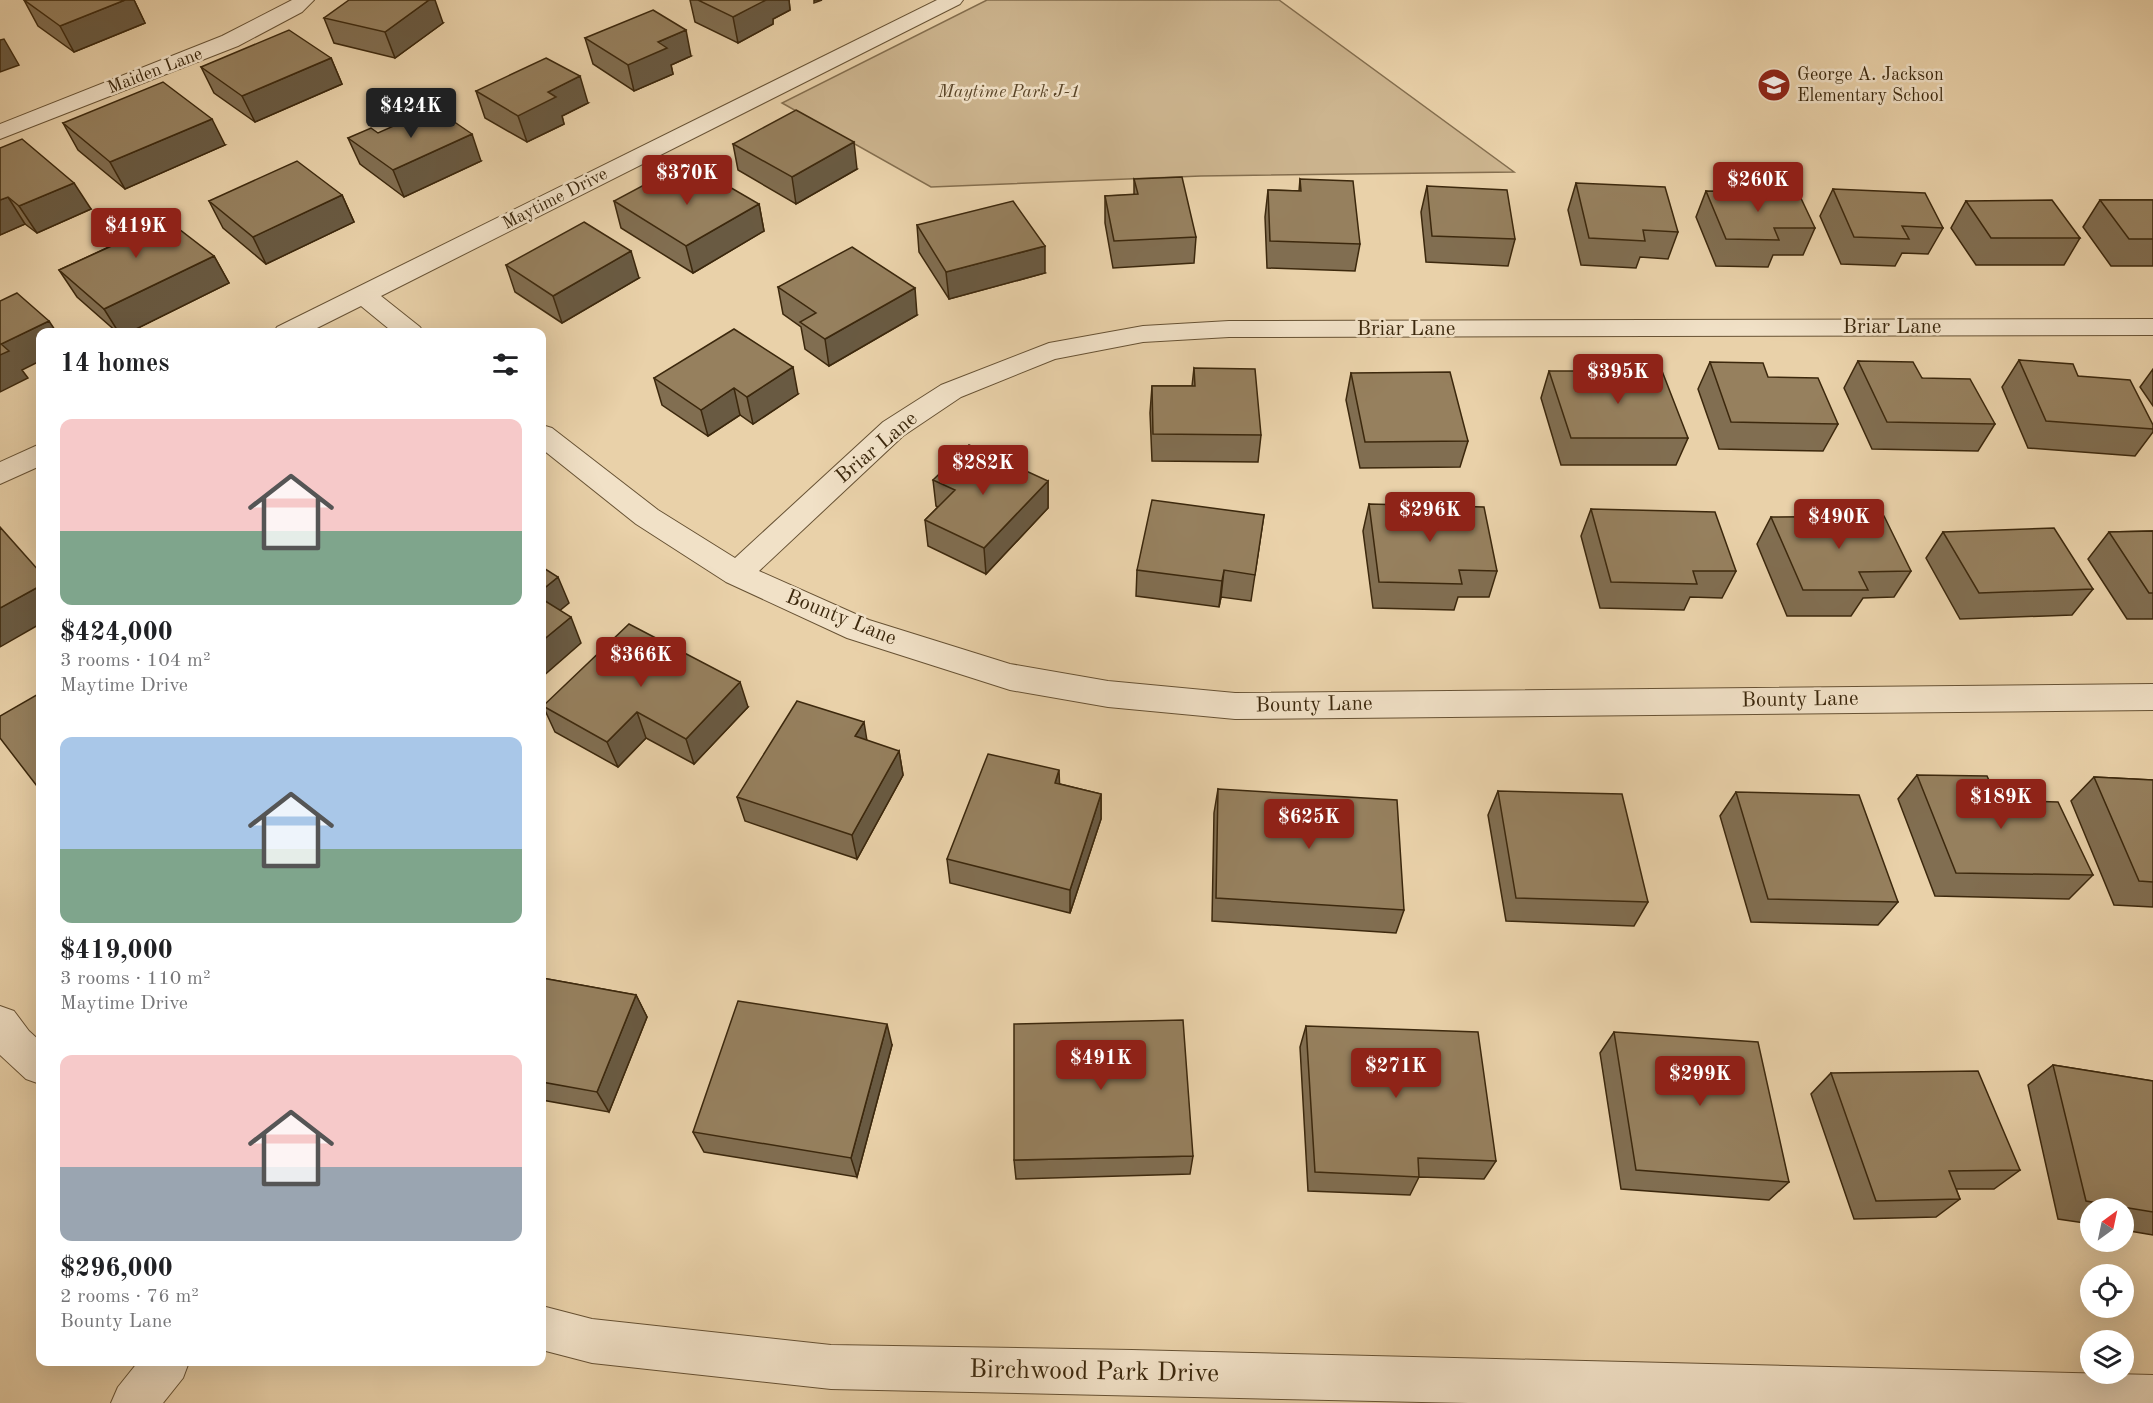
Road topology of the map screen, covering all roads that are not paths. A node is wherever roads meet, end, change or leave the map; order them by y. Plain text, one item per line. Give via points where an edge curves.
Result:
1 (304, 0) edge
2 (952, 0) edge
3 (0, 132) edge
4 (363, 295) junction
5 (2153, 327) edge
6 (296, 328) edge
7 (405, 328) edge
8 (546, 438) edge
9 (36, 456) edge
10 (0, 474) edge
11 (737, 574) junction
12 (2153, 696) edge
13 (0, 1024) edge
14 (36, 1062) edge
15 (546, 1329) edge
16 (163, 1366) edge
17 (2153, 1398) edge
18 (134, 1403) edge

1 - 3 street, Maiden Lane via 230,41
2 - 4 street, Maytime Drive
4 - 6 street, Maytime Drive
4 - 7 street
5 - 11 street, Briar Lane via 1229,329 1143,334 1049,352 951,391 893,429
8 - 11 street, Bounty Lane via 647,517
9 - 10 street
11 - 12 street, Bounty Lane via 858,629 1010,677 1108,694 1235,706
13 - 14 street
15 - 17 street, Birchwood Park Drive via 592,1341 831,1367
16 - 18 street

